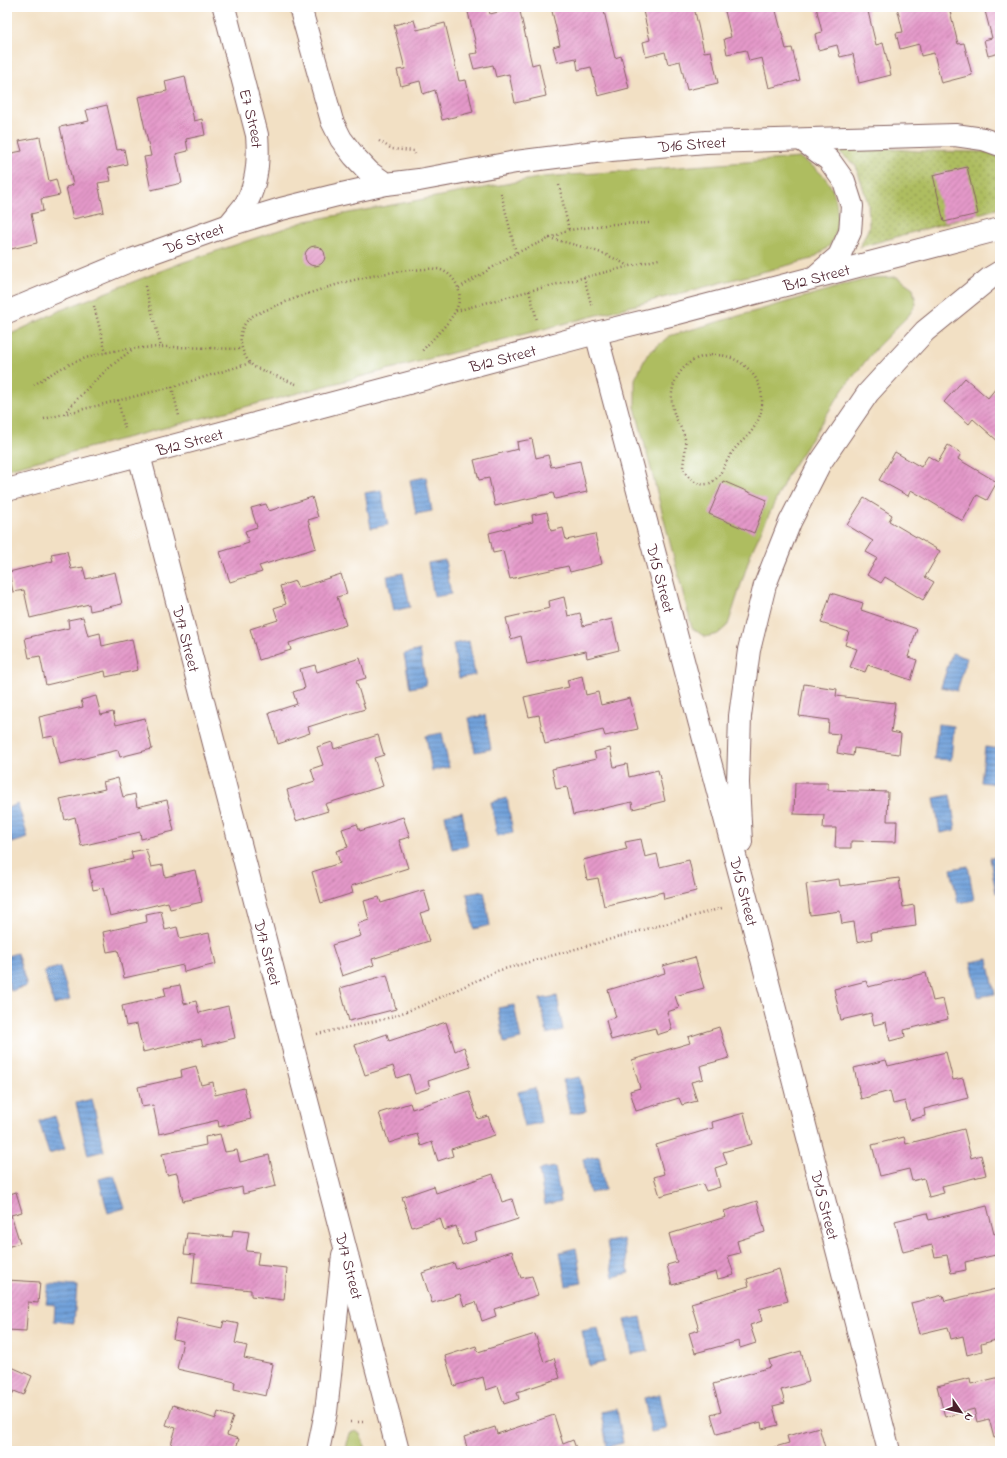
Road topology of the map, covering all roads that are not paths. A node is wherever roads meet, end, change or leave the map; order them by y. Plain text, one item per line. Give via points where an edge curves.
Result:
1 (224, 7) edge
2 (300, 7) edge
3 (802, 140) junction
4 (1000, 145) edge
5 (386, 184) junction
6 (229, 225) junction
7 (1000, 229) edge
8 (1000, 272) edge
9 (814, 277) junction
10 (7, 312) edge
11 (596, 333) junction
12 (139, 454) junction
13 (7, 490) edge
14 (745, 893) junction
15 (344, 1242) junction
16 (320, 1442) edge
17 (396, 1442) edge
18 (888, 1451) edge

1 - 6 street, E7 Street via 257,135 258,156 256,179 246,204
2 - 5 street via 332,121 354,156 369,172
3 - 4 street, D16 Street via 954,135 983,139
3 - 5 street, D16 Street via 706,142 611,150 516,162
3 - 9 street via 833,165 844,181 852,206 850,232 839,256
5 - 6 street, D6 Street via 281,209
6 - 10 street, D6 Street via 134,259
7 - 9 street, B12 Street
8 - 14 street via 925,331 868,393 820,462 790,522 764,592 749,650 740,716 738,783
9 - 11 street, B12 Street
11 - 12 street, B12 Street
11 - 14 street, D15 Street
12 - 13 street, B12 Street
12 - 15 street, D17 Street
14 - 18 street, D15 Street
15 - 16 street via 326,1412
15 - 17 street, D17 Street

